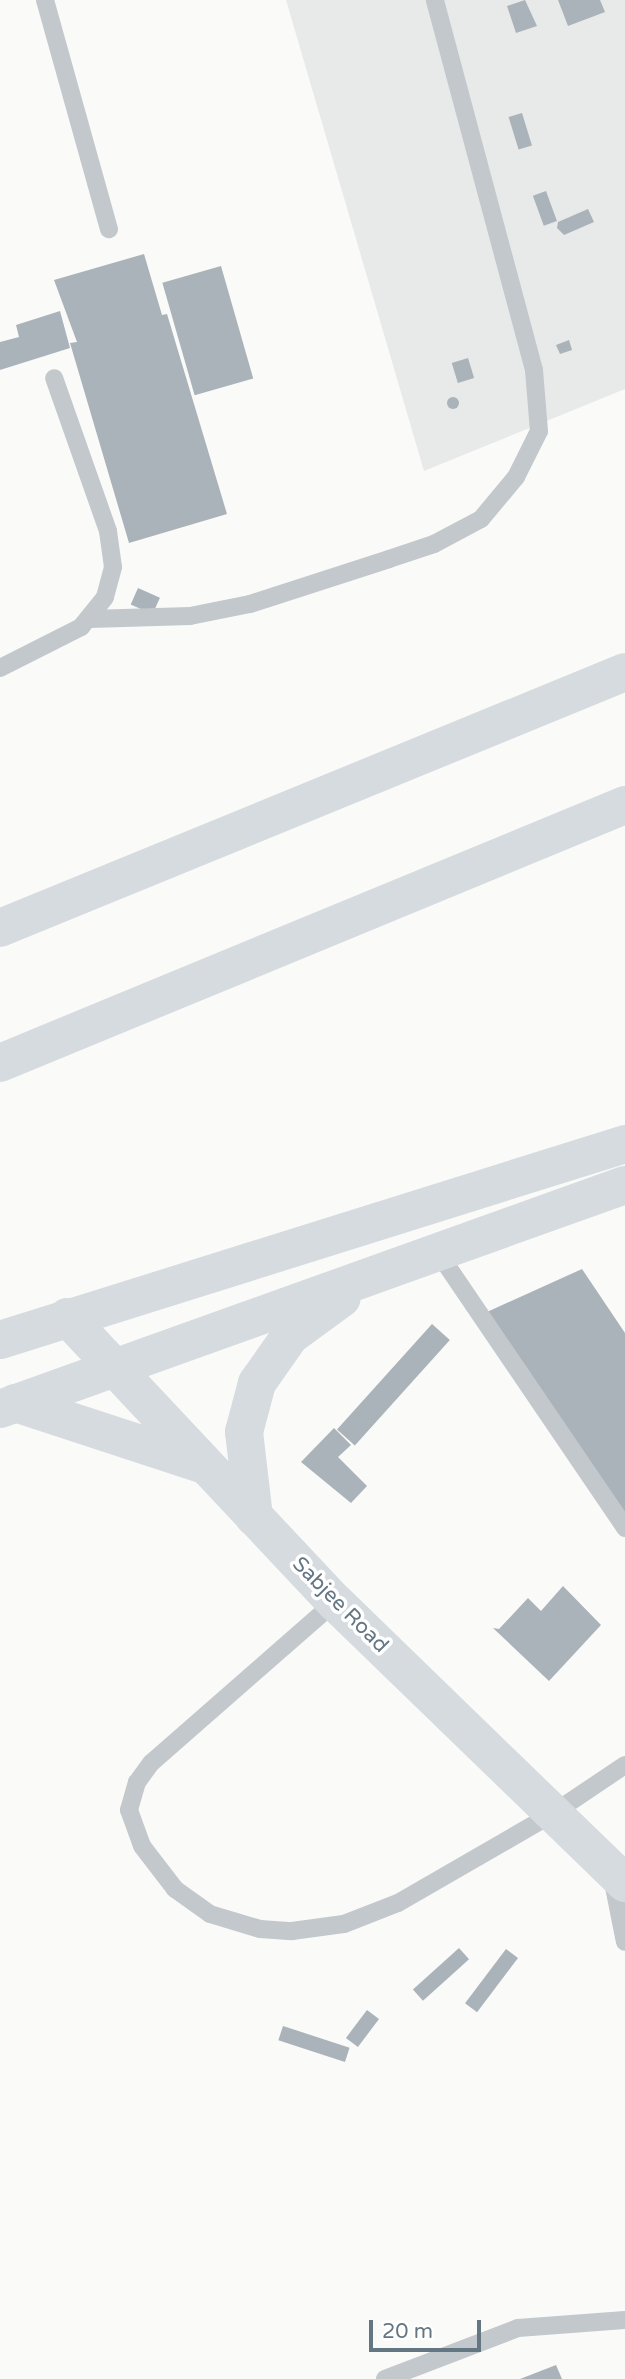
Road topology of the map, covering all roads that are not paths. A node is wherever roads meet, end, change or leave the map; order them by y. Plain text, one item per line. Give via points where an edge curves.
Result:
1 (45, 0) edge
2 (435, 0) edge
3 (109, 229) dead end
4 (54, 378) dead end
5 (90, 618) junction
6 (0, 668) edge
7 (625, 672) edge
8 (625, 805) edge
9 (0, 928) edge
10 (0, 1063) edge
11 (625, 1144) edge
12 (625, 1185) edge
13 (437, 1251) junction
14 (381, 1270) junction
15 (66, 1317) junction
16 (0, 1340) edge
17 (111, 1365) junction
18 (8, 1406) edge
19 (205, 1465) junction
20 (254, 1517) junction
21 (625, 1528) edge
22 (335, 1602) junction
23 (625, 1765) edge
24 (552, 1814) junction
25 (618, 1876) edge
26 (625, 1942) edge
27 (625, 2320) edge
28 (385, 2379) edge

1 - 3 lane
2 - 5 lane via 534,370 539,431 516,477 481,519 434,544 389,559 250,604 202,614 158,620
4 - 5 lane via 112,550 110,582
5 - 6 lane via 57,642
7 - 9 main road
8 - 10 main road
11 - 15 main road
12 - 13 main road
13 - 14 main road
13 - 21 lane
14 - 17 main road
14 - 20 main road via 290,1336 257,1383 244,1432
15 - 16 main road
15 - 17 main road, Sabjee Road
17 - 18 main road
17 - 19 main road, Sabjee Road
18 - 19 main road
19 - 20 main road, Sabjee Road
20 - 22 main road, Sabjee Road
22 - 24 main road, Sabjee Road
22 - 24 lane via 151,1763 137,1782 130,1798 131,1820 142,1846 175,1889 228,1923 292,1931 344,1924 398,1903
23 - 24 lane
24 - 25 main road, Sabjee Road
25 - 26 lane
27 - 28 lane via 518,2328

